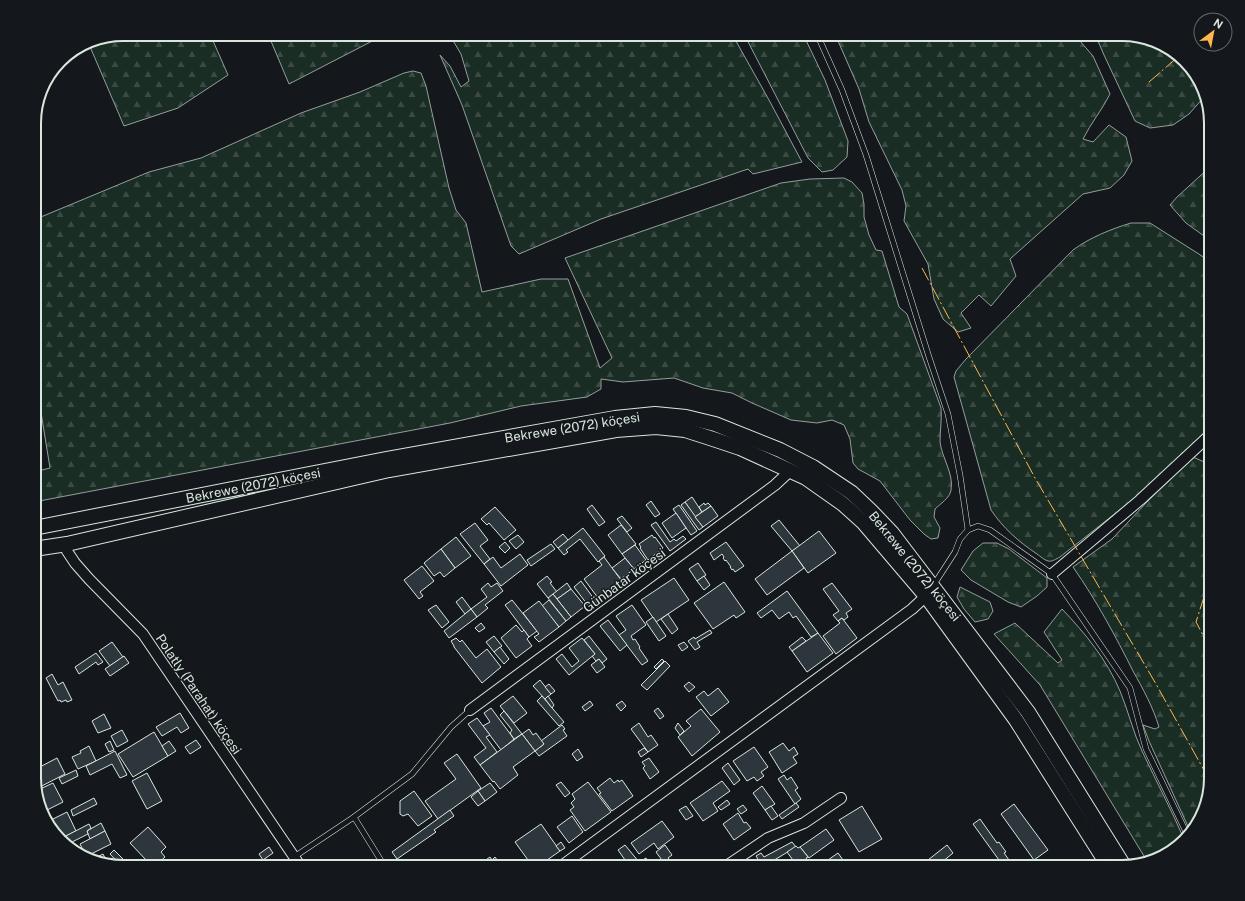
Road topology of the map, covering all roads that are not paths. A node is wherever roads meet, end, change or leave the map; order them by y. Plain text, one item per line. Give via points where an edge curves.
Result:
1 (820, 41) edge
2 (1204, 441) edge
3 (791, 470) junction
4 (41, 527) edge
5 (968, 530) junction
6 (67, 544) junction
7 (41, 548) edge
8 (1052, 574) junction
9 (929, 591) junction
10 (470, 710) joint
11 (841, 798) dead end
12 (354, 817) junction
13 (1185, 830) edge
14 (294, 857) junction
15 (296, 860) edge
16 (381, 860) edge
17 (570, 860) edge
18 (735, 860) edge
19 (1105, 860) edge
20 (1120, 860) edge

1 - 5 lane via 842,90 866,155 948,414
2 - 8 street via 1140,500
3 - 6 main road, Bekrewe (2072) köçesi via 740,448 685,430 656,427 616,430 389,470
3 - 9 main road, Bekrewe (2072) köçesi via 818,486 858,517
3 - 10 street, Günbatar köçesi via 775,485
4 - 9 main road, Bekrewe (2072) köçesi via 401,456 615,418 655,414 686,417 715,424 780,450 852,492 892,533
5 - 8 lane via 978,526 990,530
5 - 9 lane
6 - 7 main road, Bekrewe (2072) köçesi
6 - 14 street, Polatly (Parahat) köçesi via 67,551 75,563 143,634
8 - 13 lane via 1130,688 1146,749
9 - 17 street via 912,609
9 - 19 main road, Bekrewe (2072) köçesi via 1016,720
9 - 20 main road, Bekrewe (2072) köçesi via 1028,712
10 - 12 lane via 412,774
11 - 18 street via 804,823 768,838
12 - 14 lane
12 - 16 lane
14 - 15 street, Polatly (Parahat) köçesi

